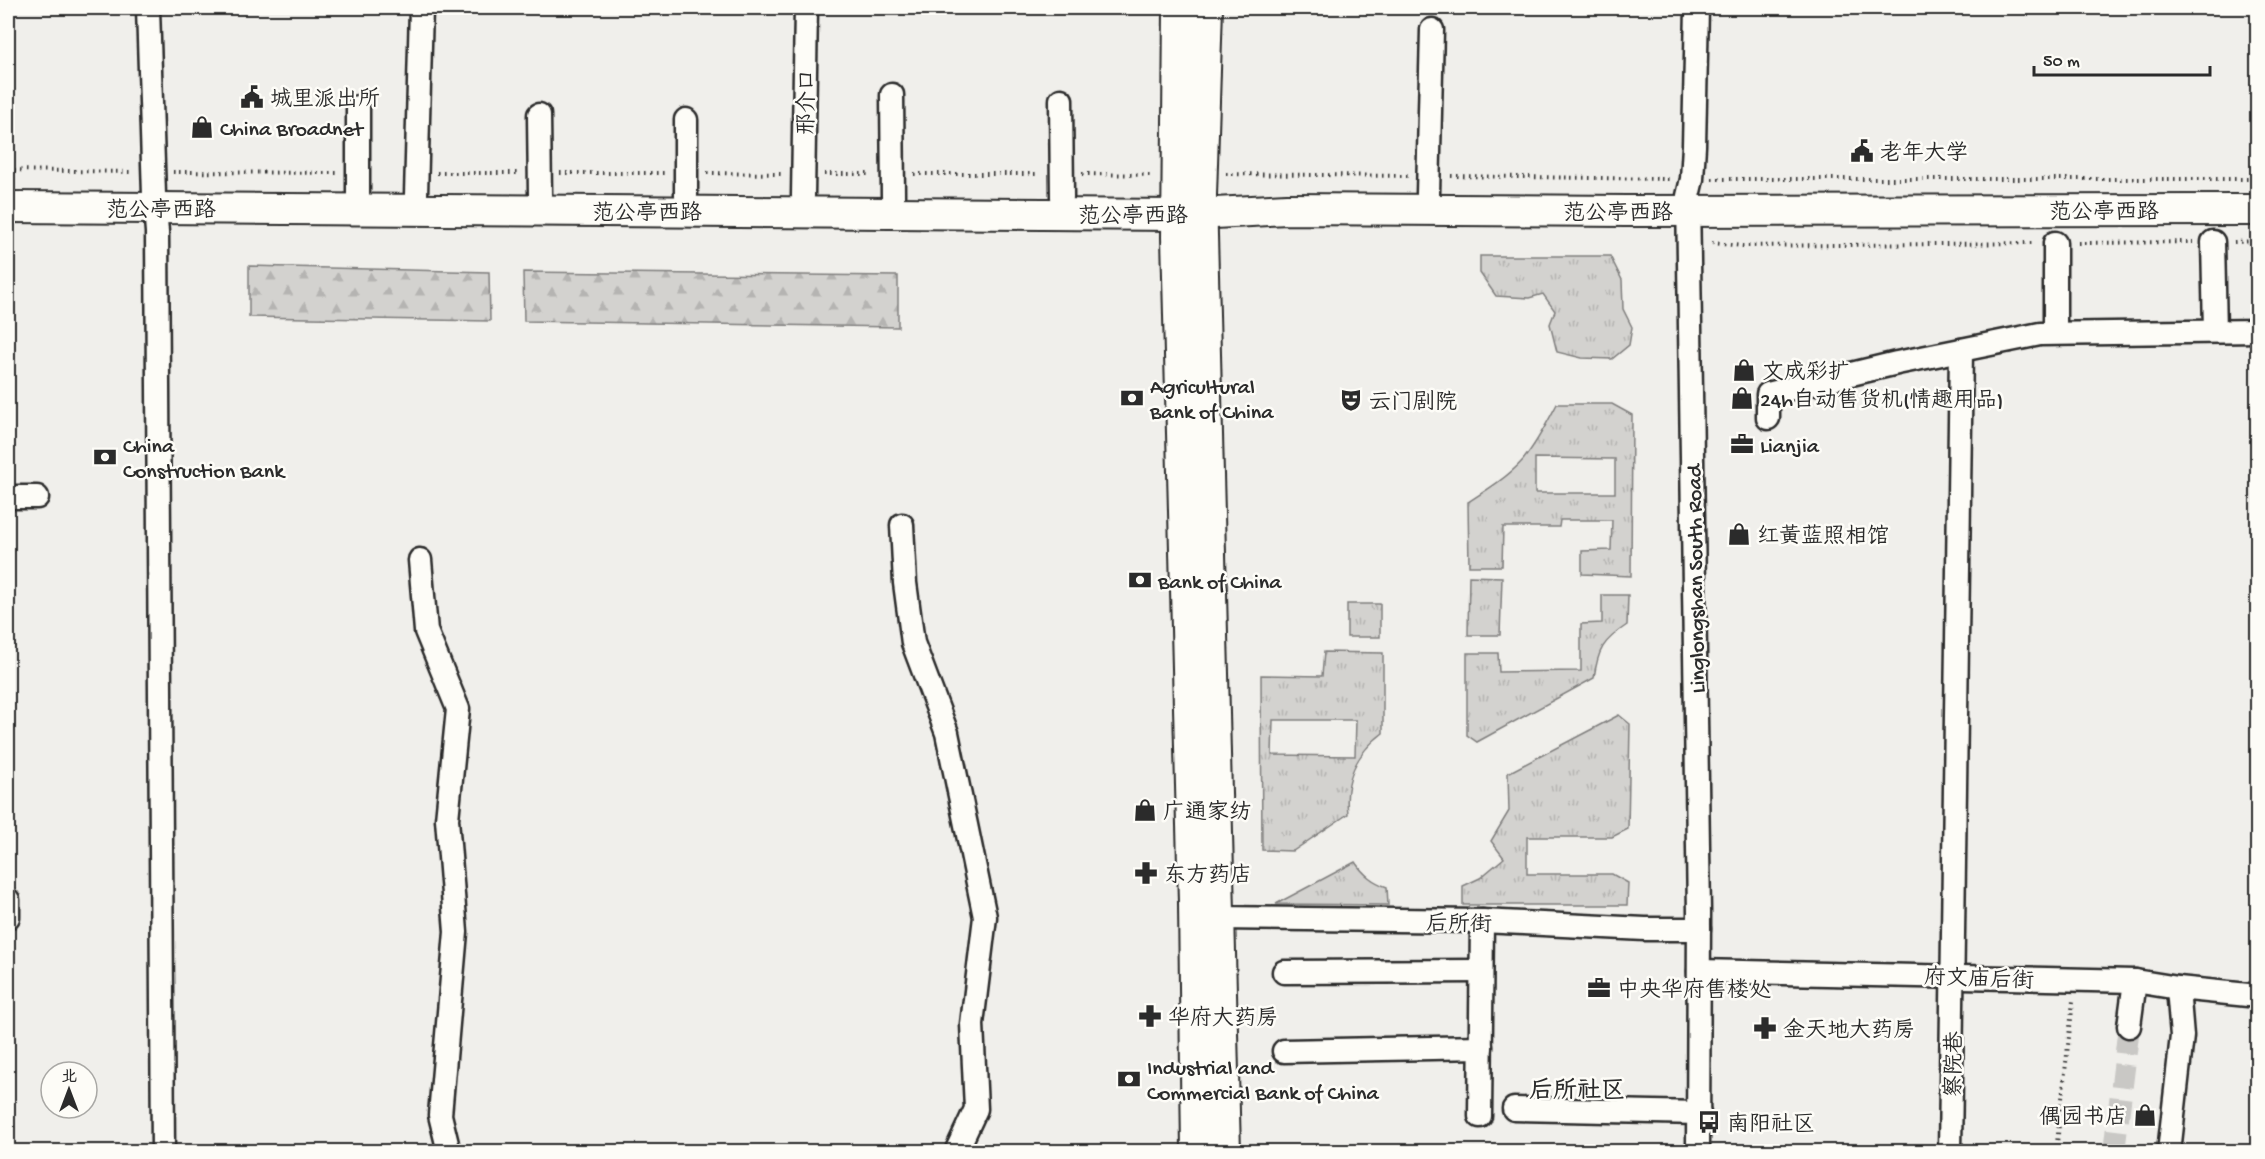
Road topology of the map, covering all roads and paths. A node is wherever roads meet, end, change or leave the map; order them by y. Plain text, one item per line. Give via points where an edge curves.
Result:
1 (148, 8) edge
2 (421, 8) edge
3 (806, 8) edge
4 (1179, 8) edge
5 (1207, 8) edge
6 (1697, 8) edge
7 (1432, 30) dead end
8 (892, 95) dead end
9 (1061, 100) dead end
10 (358, 107) dead end
11 (539, 115) dead end
12 (686, 120) dead end
13 (8, 170) edge
14 (783, 174) dead end
15 (913, 174) dead end
16 (2258, 179) edge
17 (540, 180) junction
18 (687, 181) junction
19 (1062, 182) junction
20 (351, 184) junction
21 (421, 184) junction
22 (811, 185) junction
23 (885, 185) junction
24 (1429, 185) junction
25 (155, 192) junction
26 (8, 193) edge
27 (1189, 195) junction
28 (1690, 195) junction
29 (2258, 195) edge
30 (8, 207) edge
31 (2258, 210) edge
32 (2212, 242) junction
33 (2258, 242) edge
34 (2055, 243) junction
35 (1743, 246) dead end
36 (2215, 332) junction
37 (2258, 332) edge
38 (2055, 333) junction
39 (1961, 350) junction
40 (1768, 418) dead end
41 (8, 497) edge
42 (37, 497) dead end
43 (902, 525) dead end
44 (420, 560) dead end
45 (8, 900) edge
46 (8, 911) edge
47 (8, 917) edge
48 (1220, 918) junction
49 (1482, 921) junction
50 (1699, 929) junction
51 (1481, 971) junction
52 (1700, 971) junction
53 (1284, 972) dead end
54 (1954, 976) junction
55 (2076, 980) junction
56 (2135, 981) junction
57 (2178, 988) junction
58 (2258, 996) edge
59 (2129, 1026) tunnel mouth
60 (1481, 1047) junction
61 (1284, 1051) dead end
62 (1515, 1109) dead end
63 (1699, 1113) junction
64 (1480, 1116) dead end
65 (163, 1152) edge
66 (449, 1152) edge
67 (956, 1152) edge
68 (1197, 1152) edge
69 (1225, 1152) edge
70 (1698, 1152) edge
71 (1950, 1152) edge
72 (2056, 1152) edge
73 (2169, 1152) edge

1 - 25 street
2 - 21 street
3 - 22 street, 邢介口
4 - 27 main road
5 - 27 main road
6 - 28 street, Linglongshan South Road
7 - 24 street
8 - 23 street
9 - 19 street
10 - 20 street
11 - 17 street
12 - 18 street
13 - 25 path
14 - 18 path
15 - 19 path
16 - 28 path
17 - 18 main road, 范公亭西路
17 - 18 path
17 - 21 main road, 范公亭西路
17 - 21 path
18 - 22 main road, 范公亭西路
19 - 23 main road, 范公亭西路
19 - 27 main road, 范公亭西路
19 - 27 path
20 - 21 main road, 范公亭西路
20 - 25 main road, 范公亭西路
20 - 25 path
22 - 23 main road, 范公亭西路
22 - 23 path
24 - 27 path
24 - 27 main road, 范公亭西路
24 - 28 main road, 范公亭西路
24 - 28 path
25 - 26 main road, 范公亭西路
25 - 27 main road, 范公亭西路
25 - 30 main road, 范公亭西路
25 - 65 street
27 - 28 main road, 范公亭西路 via 1287,209
27 - 48 main road
27 - 68 main road
28 - 29 main road, 范公亭西路
28 - 31 main road, 范公亭西路
28 - 50 street, Linglongshan South Road
32 - 33 path
32 - 34 path
32 - 36 street
34 - 35 path
34 - 38 street
36 - 37 street
36 - 38 street
38 - 39 street
39 - 40 street via 1768,394
39 - 54 street, 察院巷
41 - 42 street
43 - 67 street via 913,643 947,733 985,917 972,1024 976,1109
44 - 66 street via 426,631 458,709 447,819 456,932 440,1115
45 - 46 street
46 - 47 street
48 - 49 street, 后所街
48 - 69 main road
49 - 50 street, 后所街
49 - 51 street
50 - 52 street, Linglongshan South Road
51 - 53 street
51 - 60 street
52 - 54 street, 府文庙后街
52 - 63 street, Linglongshan South Road
54 - 55 street, 府文庙后街
54 - 71 street, 察院巷
55 - 56 street, 府文庙后街
55 - 72 path
56 - 57 street, 府文庙后街
56 - 59 street
57 - 58 street, 府文庙后街
57 - 73 street via 2182,1036
60 - 61 street
60 - 64 street
62 - 63 street
63 - 70 street, Linglongshan South Road

